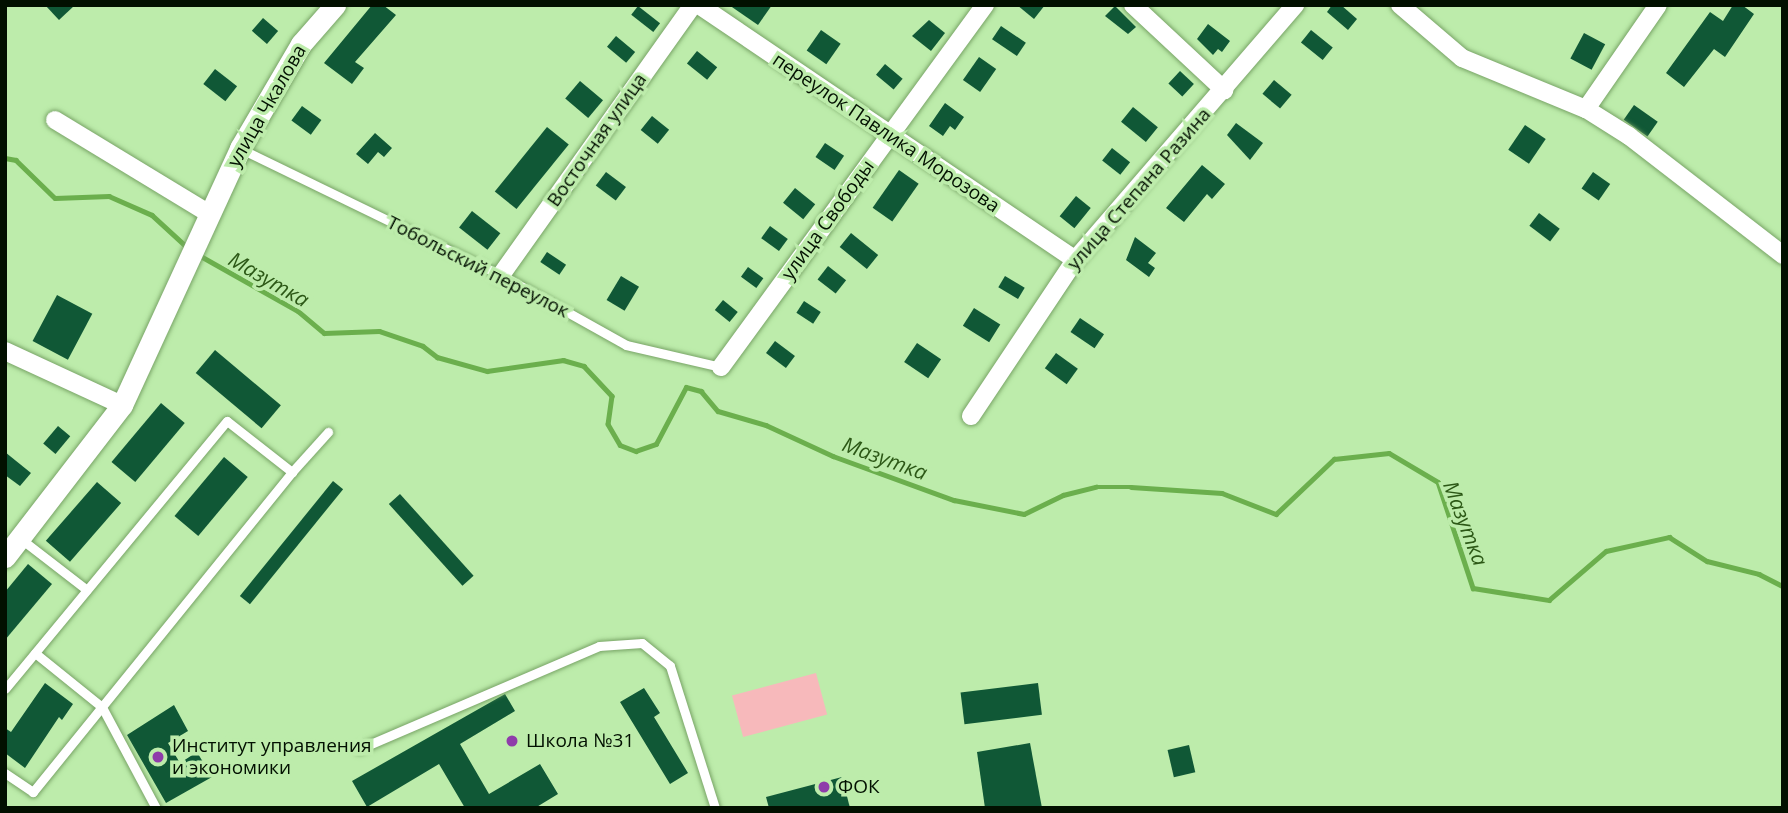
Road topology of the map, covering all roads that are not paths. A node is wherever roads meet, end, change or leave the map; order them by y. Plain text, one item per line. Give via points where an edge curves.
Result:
1 (335, 5) edge
2 (693, 5) edge
3 (699, 5) edge
4 (985, 5) edge
5 (1133, 5) edge
6 (1295, 5) edge
7 (1400, 5) edge
8 (1658, 5) edge
9 (1224, 90) junction
10 (1586, 109) junction
11 (55, 120) dead end
12 (889, 136) junction
13 (240, 148) junction
14 (208, 213) junction
15 (1783, 255) edge
16 (1075, 260) junction
17 (500, 275) junction
18 (5, 351) edge
19 (721, 367) joint
20 (122, 405) junction
21 (971, 416) dead end
22 (328, 432) dead end
23 (292, 472) junction
24 (21, 539) junction
25 (5, 558) edge
26 (87, 590) junction
27 (35, 653) junction
28 (5, 689) edge
29 (102, 707) junction
30 (359, 749) dead end
31 (5, 773) edge
32 (156, 808) edge
33 (715, 808) edge

1 - 13 street, улица Чкалова via 302,44
2 - 17 street, Восточная улица
3 - 12 street, переулок Павлика Морозова
4 - 12 street, улица Свободы
5 - 9 street
6 - 9 street, улица Степана Разина
7 - 10 street via 1462,58
8 - 10 street
9 - 16 street, улица Степана Разина
10 - 15 street via 1629,136
11 - 14 street
12 - 16 street, переулок Павлика Морозова
12 - 19 street, улица Свободы
13 - 14 street, улица Чкалова
13 - 17 lane, Тобольский переулок
14 - 20 street, улица Чкалова
16 - 21 street, улица Степана Разина
17 - 19 lane, Тобольский переулок via 626,345
18 - 20 street
20 - 24 street, улица Чкалова
22 - 23 lane
23 - 26 lane via 227,421
23 - 29 lane
24 - 25 street, улица Чкалова
24 - 26 lane
26 - 27 lane
27 - 28 lane
27 - 29 lane
29 - 31 lane via 33,792
29 - 32 lane
30 - 33 lane via 599,646 642,643 670,666

